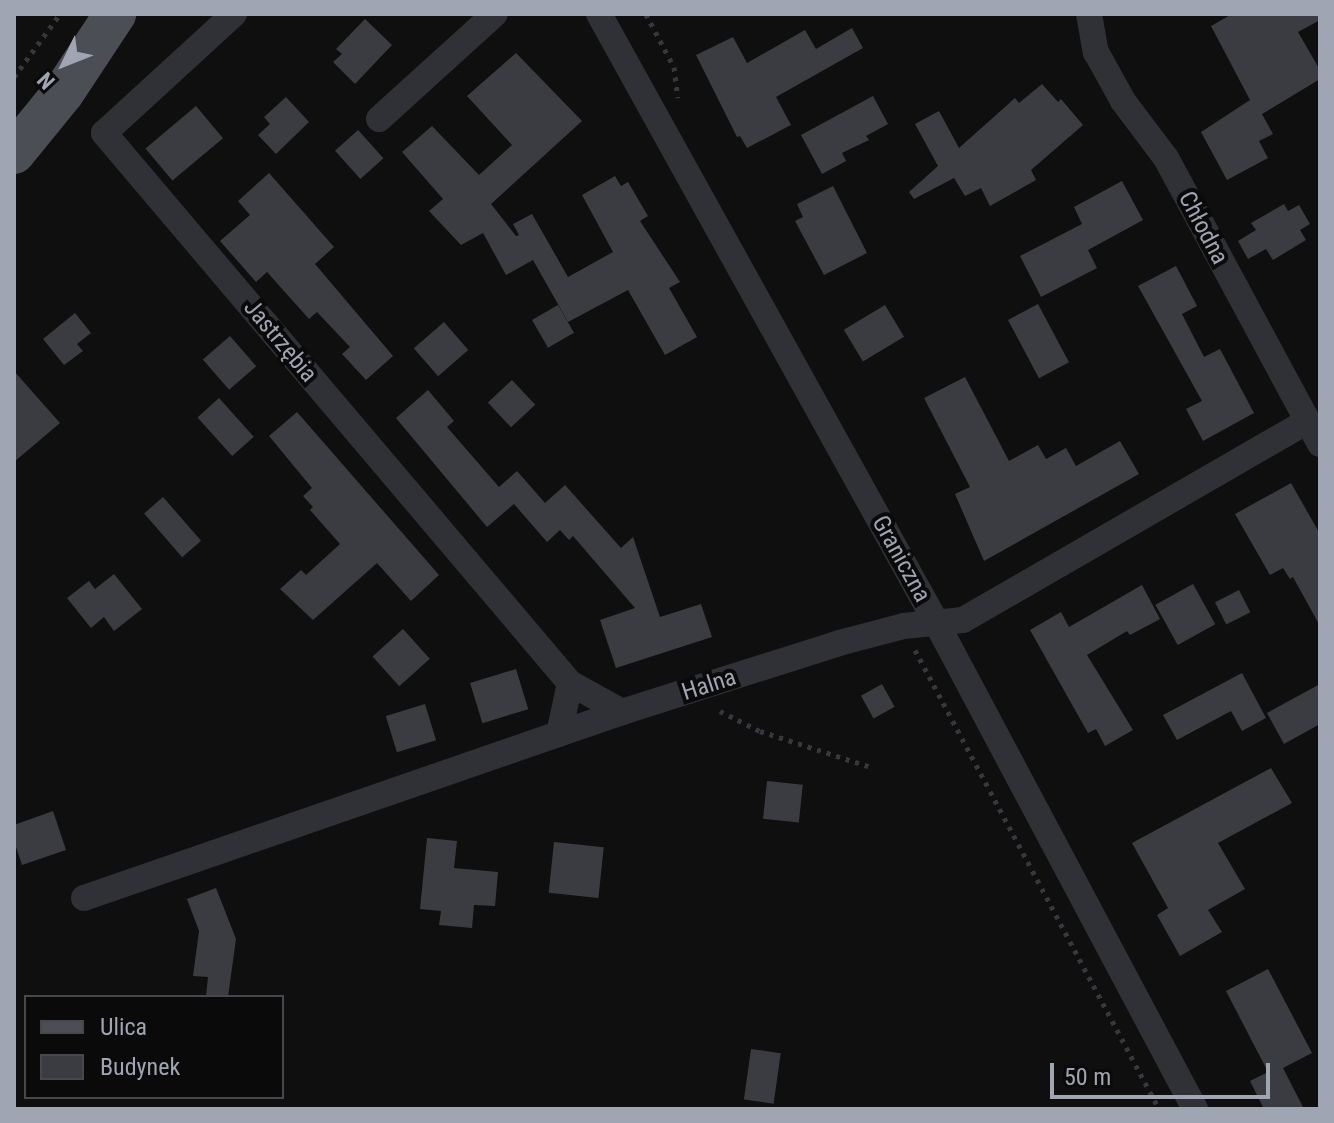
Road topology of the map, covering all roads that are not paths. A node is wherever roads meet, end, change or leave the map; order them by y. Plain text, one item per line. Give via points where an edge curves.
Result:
1 (115, 14) edge
2 (234, 14) edge
3 (495, 14) edge
4 (599, 14) edge
5 (1089, 14) edge
6 (379, 119) dead end
7 (14, 153) edge
8 (1314, 433) edge
9 (936, 622) junction
10 (570, 683) junction
11 (622, 712) junction
12 (559, 734) junction
13 (84, 898) dead end
14 (1195, 1109) edge

1 - 7 main road via 63,93
2 - 10 street, Jastrzębia via 104,133
3 - 6 street
4 - 9 street, Graniczna
5 - 8 street, Chłodna via 1096,52 1123,101 1166,158
8 - 9 street, Halna via 963,620
9 - 11 street, Halna via 839,643
9 - 14 street, Graniczna
10 - 11 street, Jastrzębia
10 - 12 street
11 - 12 street, Halna
12 - 13 street, Halna

